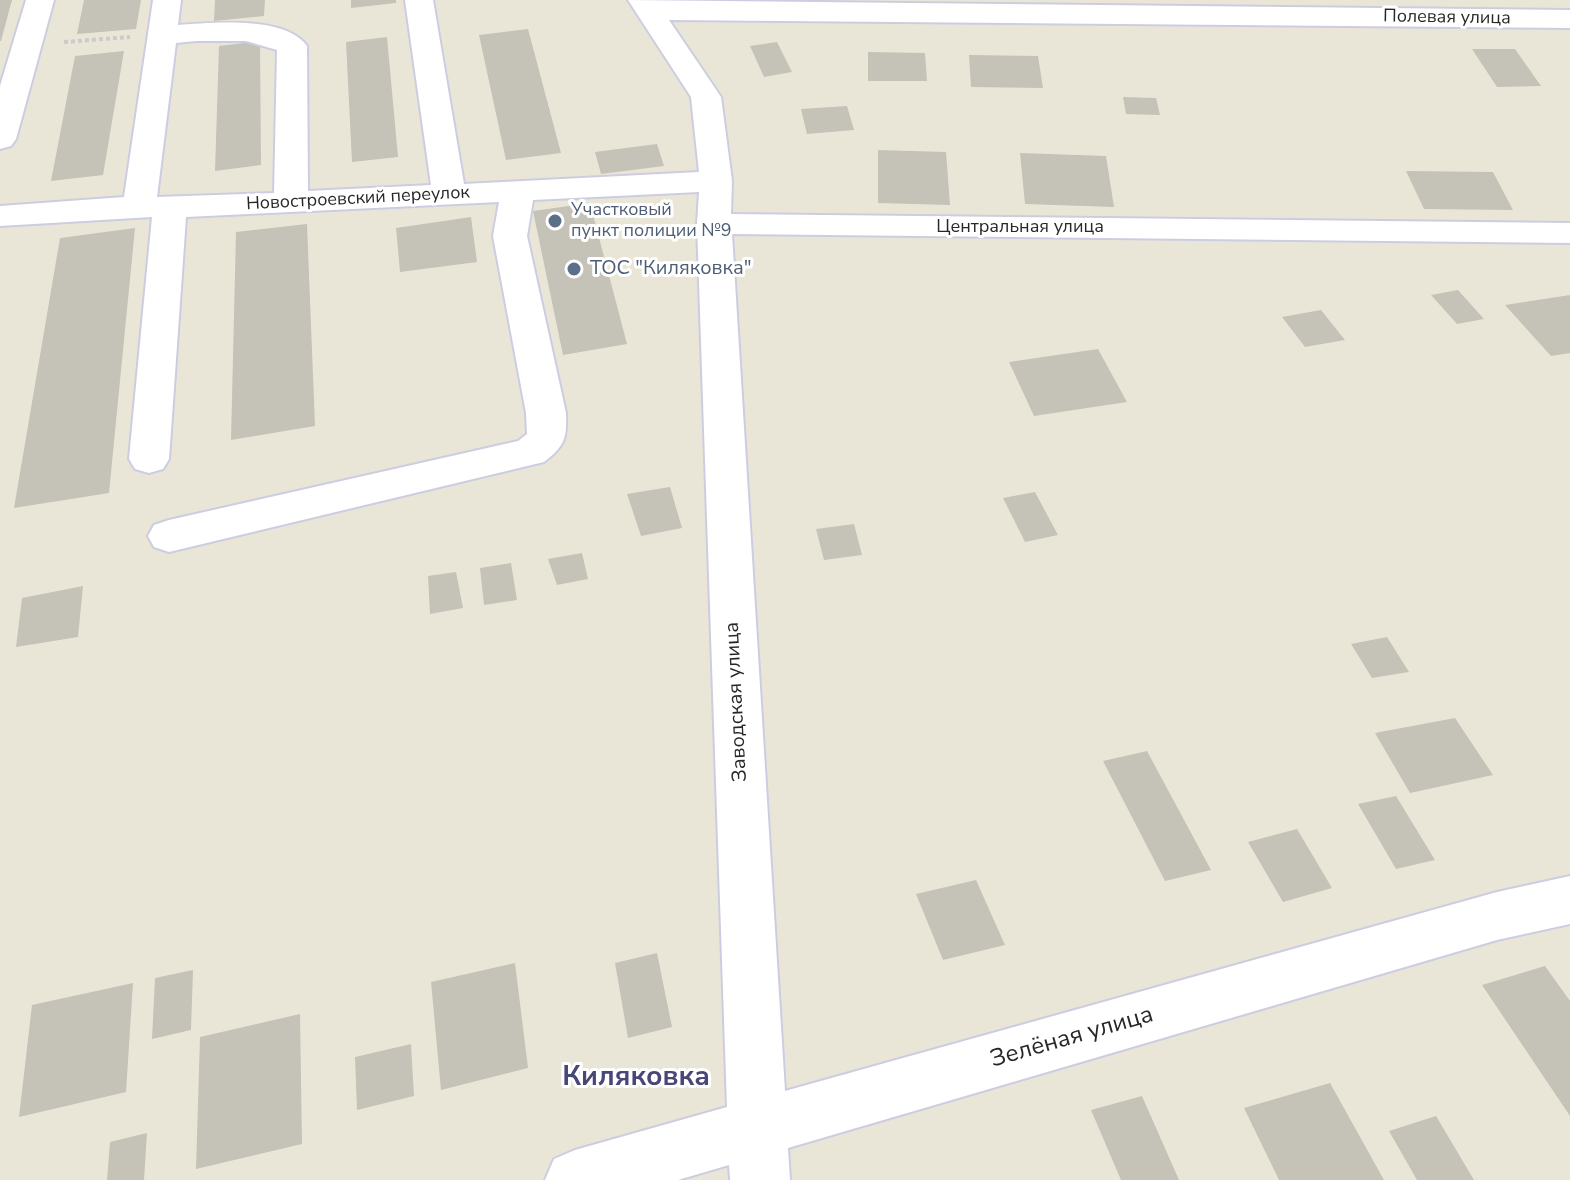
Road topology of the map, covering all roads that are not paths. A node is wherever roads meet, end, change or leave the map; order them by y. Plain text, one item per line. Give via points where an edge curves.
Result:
1 (40, 0) edge
2 (167, 0) edge
3 (419, 0) edge
4 (647, 6) edge
5 (1570, 19) edge
6 (163, 35) junction
7 (0, 139) edge
8 (518, 191) junction
9 (449, 194) junction
10 (291, 201) junction
11 (715, 202) junction
12 (154, 207) junction
13 (0, 216) edge
14 (1570, 233) edge
15 (149, 459) dead end
16 (169, 536) dead end
17 (1570, 900) edge
18 (759, 1154) edge
19 (575, 1180) edge

1 - 7 street
2 - 6 street
3 - 9 street
4 - 5 street, Полевая улица
4 - 11 street via 706,97
6 - 10 street via 238,32 273,35 292,46
6 - 12 street
8 - 9 street, Новостроевский переулок
8 - 11 street, Новостроевский переулок
8 - 16 street via 510,236 547,439 530,452
9 - 10 street, Новостроевский переулок
10 - 12 street, Новостроевский переулок
11 - 14 street, Центральная улица
11 - 18 street, Заводская улица
12 - 13 street, Новостроевский переулок
12 - 15 street
17 - 18 street, Зелёная улица via 1497,916
18 - 19 street, Зелёная улица

